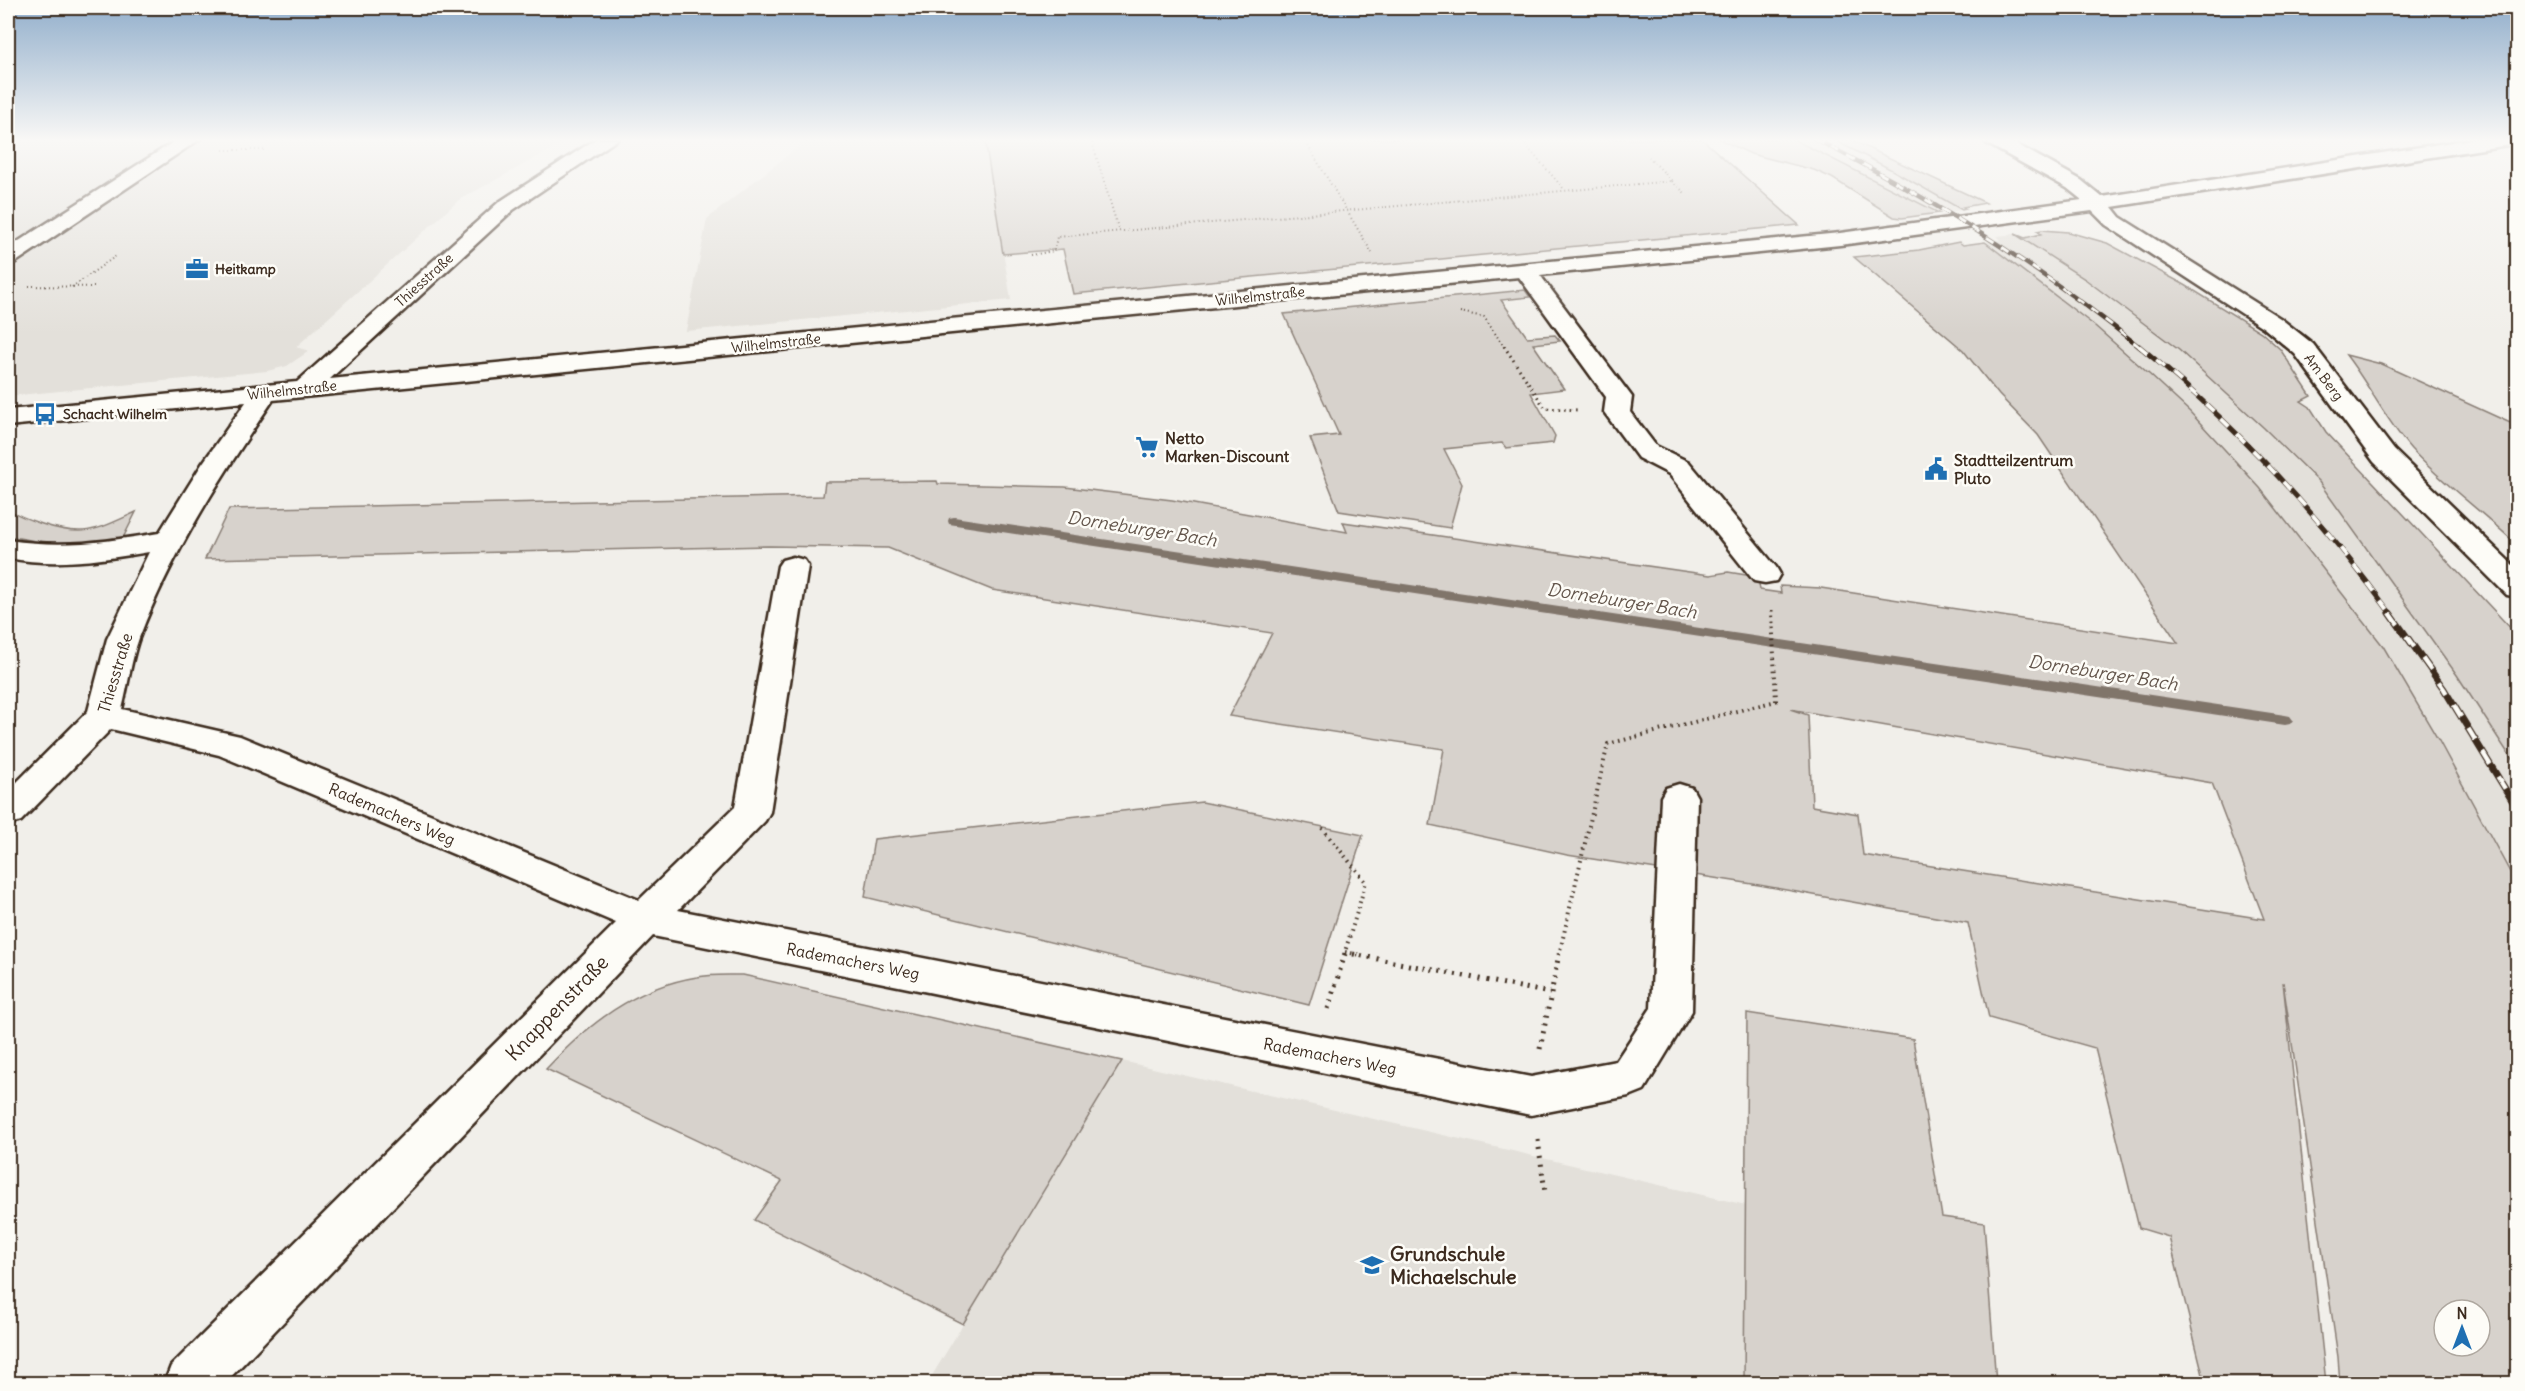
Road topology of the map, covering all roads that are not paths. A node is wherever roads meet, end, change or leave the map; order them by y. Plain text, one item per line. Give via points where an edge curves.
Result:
1 (90, 204) edge
2 (509, 204) edge
3 (2097, 204) joint
4 (8, 257) edge
5 (1525, 270) junction
6 (304, 389) junction
7 (266, 392) junction
8 (8, 418) edge
9 (169, 540) junction
10 (8, 549) edge
11 (793, 566) dead end
12 (1765, 574) dead end
13 (2517, 588) edge
14 (104, 716) junction
15 (1679, 797) dead end
16 (8, 812) edge
17 (645, 919) junction
18 (189, 1383) edge

1 - 4 street
2 - 6 street, Thiesstraße
3 - 5 street, Wilhelmstraße via 1861,236
3 - 13 street, Am Berg via 2113,221 2272,323 2304,349 2384,456
5 - 6 street, Wilhelmstraße
5 - 12 street via 1619,397 1617,412 1647,452 1679,468
6 - 7 street, Wilhelmstraße
7 - 8 street, Wilhelmstraße
7 - 9 street, Thiesstraße
9 - 10 street via 69,555
9 - 14 street, Thiesstraße via 123,639
11 - 17 street, Knappenstraße via 752,812
14 - 16 street, Thiesstraße
14 - 17 street, Rademachers Weg via 228,745
15 - 17 street, Rademachers Weg via 1671,1011 1629,1077 1532,1096
17 - 18 street, Knappenstraße

